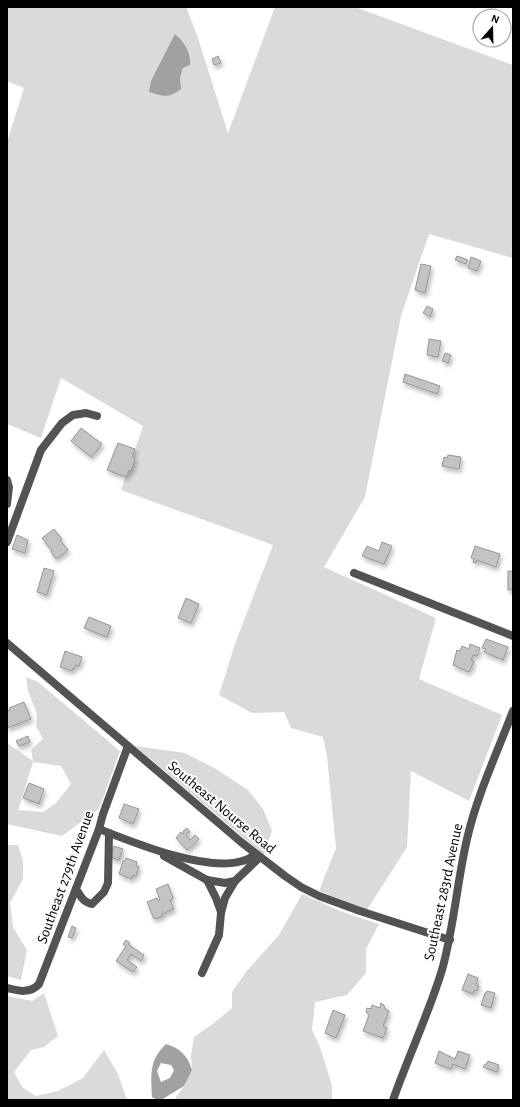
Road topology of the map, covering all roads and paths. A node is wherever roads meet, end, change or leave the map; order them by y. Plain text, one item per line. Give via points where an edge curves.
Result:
1 (97, 416) dead end
2 (7, 480) edge
3 (7, 504) edge
4 (7, 542) edge
5 (354, 573) dead end
6 (513, 636) edge
7 (7, 642) edge
8 (513, 711) edge
9 (128, 746) junction
10 (99, 829) junction
11 (109, 833) junction
12 (154, 851) junction
13 (258, 856) junction
14 (207, 880) junction
15 (235, 881) junction
16 (76, 889) junction
17 (221, 913) junction
18 (450, 940) junction
19 (202, 973) dead end
20 (7, 988) edge
21 (393, 1100) edge

1 - 4 street via 86,413 73,415 62,423 41,450
2 - 3 street
5 - 6 street
7 - 9 street, Southeast Nourse Road
8 - 18 street, Southeast 283rd Avenue via 474,813 467,839
9 - 10 street, Southeast 279th Avenue
9 - 13 street, Southeast Nourse Road
10 - 11 street
10 - 16 street, Southeast 279th Avenue
11 - 12 street
11 - 16 street via 108,883 104,892 92,904 83,900
12 - 13 street via 218,863 242,861
12 - 14 street
13 - 15 street
13 - 18 street, Southeast Nourse Road via 301,887 319,896
14 - 15 street via 217,883
14 - 17 street
15 - 17 street via 225,898
16 - 20 street, Southeast 279th Avenue via 39,984 29,991
17 - 19 street via 219,935
18 - 21 street, Southeast 283rd Avenue

